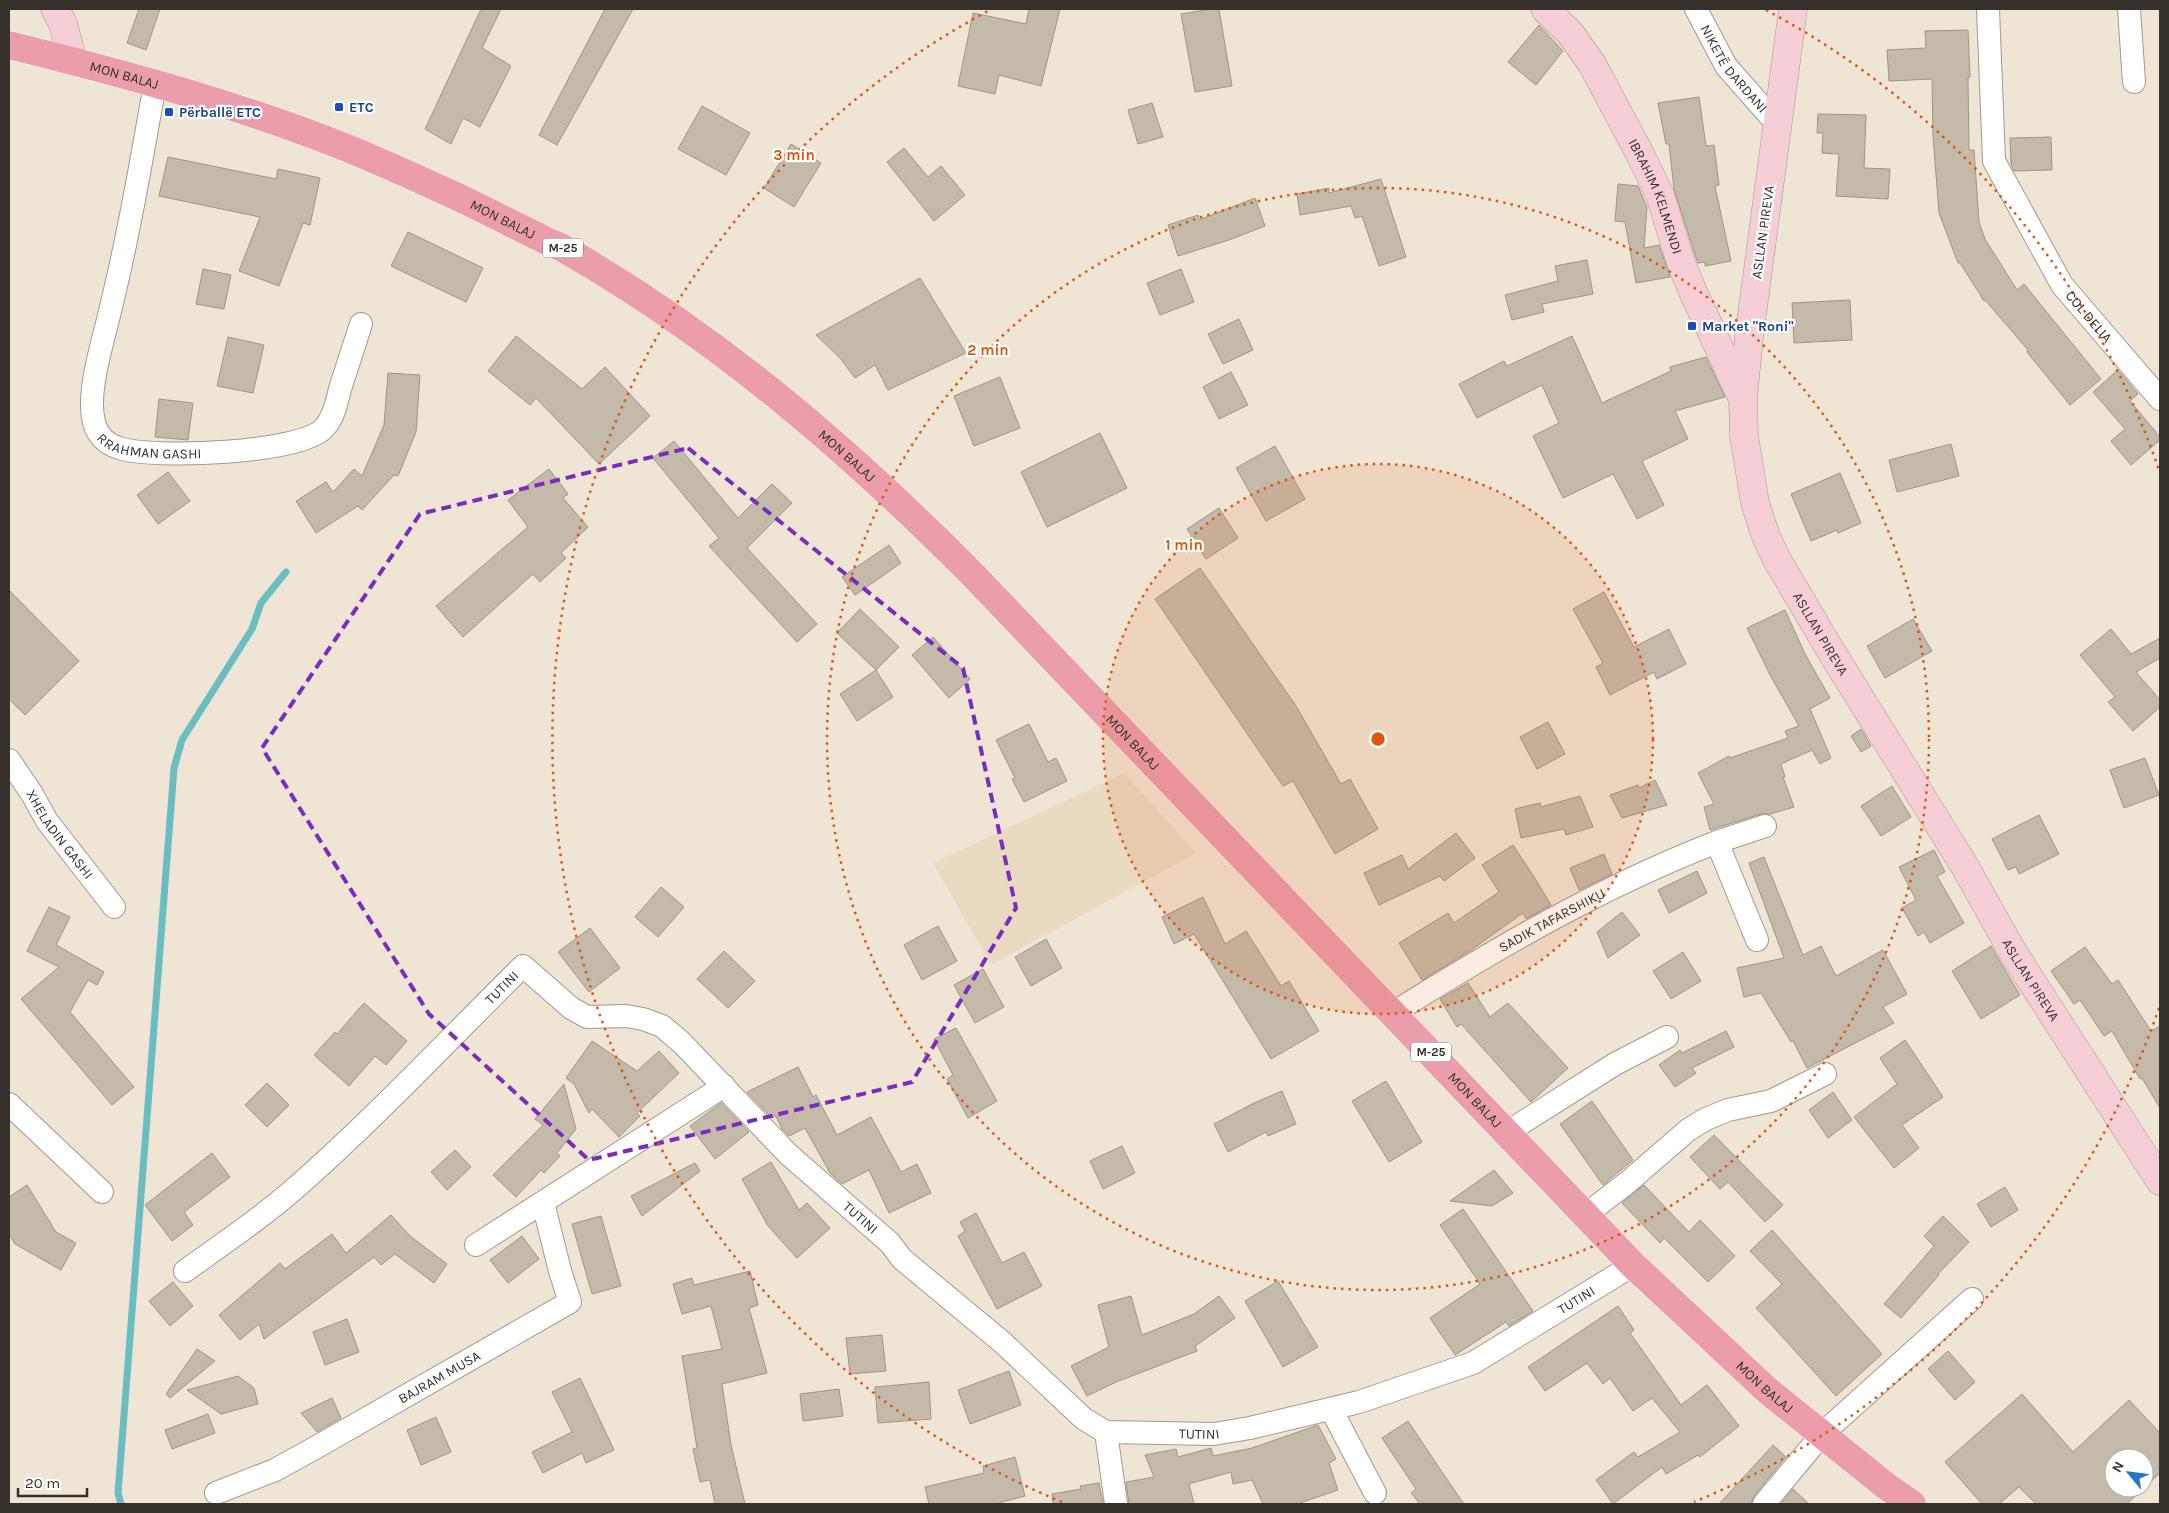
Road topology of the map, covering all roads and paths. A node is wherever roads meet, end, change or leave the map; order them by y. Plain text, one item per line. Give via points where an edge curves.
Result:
1 (55, 9) edge
2 (1545, 9) edge
3 (1696, 9) edge
4 (1793, 9) edge
5 (1988, 9) edge
6 (2129, 9) edge
7 (9, 45) edge
8 (73, 61) junction
9 (2134, 82) dead end
10 (155, 85) junction
11 (1777, 124) junction
12 (361, 324) dead end
13 (1743, 398) junction
14 (2160, 399) edge
15 (9, 760) edge
16 (1765, 826) dead end
17 (1717, 842) junction
18 (114, 907) dead end
19 (1757, 940) dead end
20 (1393, 1013) junction
21 (1667, 1037) dead end
22 (1825, 1074) dead end
23 (724, 1086) junction
24 (9, 1104) edge
25 (1506, 1133) junction
26 (2160, 1182) edge
27 (102, 1192) dead end
28 (544, 1203) junction
29 (1584, 1216) junction
30 (476, 1246) dead end
31 (1633, 1266) junction
32 (185, 1271) dead end
33 (1972, 1299) dead end
34 (1331, 1409) junction
35 (1106, 1432) junction
36 (1823, 1433) junction
37 (1375, 1492) dead end
38 (216, 1493) dead end
39 (1116, 1504) edge
40 (1764, 1504) edge
41 (1912, 1504) edge

1 - 8 street via 63,24
2 - 13 street, IBRAHIM KELMENDI via 1570,33 1592,64 1637,148 1660,195 1693,292
3 - 11 street, NIKETË DARDANI via 1726,66
4 - 11 street, ASLLAN PIREVA
5 - 14 street, COL DELIA via 1994,161 2062,285
6 - 9 street
7 - 8 main road, MON BALAJ / M-25
8 - 10 main road, MON BALAJ / M-25
10 - 12 street, RRAHMAN GASHI via 92,395 97,433 118,448 134,452 195,453 258,450 315,435 325,428 333,414
10 - 20 main road, MON BALAJ / M-25 via 341,146 564,248 673,317 763,383 824,433 910,512
11 - 13 street, ASLLAN PIREVA
13 - 26 street, ASLLAN PIREVA via 1750,479 1776,558 1964,865 2014,954
15 - 18 street, XHELADIN GASHI via 47,821
16 - 17 street, SADIK TAFARSHIKU
17 - 19 street
17 - 20 street, SADIK TAFARSHIKU via 1593,898 1478,960
20 - 25 main road, MON BALAJ / M-25
21 - 25 street, MON BALAJ via 1616,1064
22 - 29 street via 1771,1101 1728,1110 1706,1119 1688,1130
23 - 28 street
23 - 32 street, TUTINI via 662,1026 626,1016 587,1017 570,1008 523,966 300,1185
23 - 35 street, TUTINI via 788,1154 890,1243 902,1259 1002,1342 1084,1419
24 - 27 street
25 - 29 main road, MON BALAJ / M-25
28 - 30 street
28 - 38 street, BAJRAM MUSA via 570,1302 275,1470
29 - 31 main road, MON BALAJ / M-25
31 - 34 street, TUTINI via 1473,1363
31 - 36 main road, MON BALAJ / M-25 via 1768,1391
33 - 36 street
34 - 35 street, TUTINI via 1214,1434
34 - 37 street
35 - 39 street
36 - 40 street
36 - 41 main road, MON BALAJ / M-25

